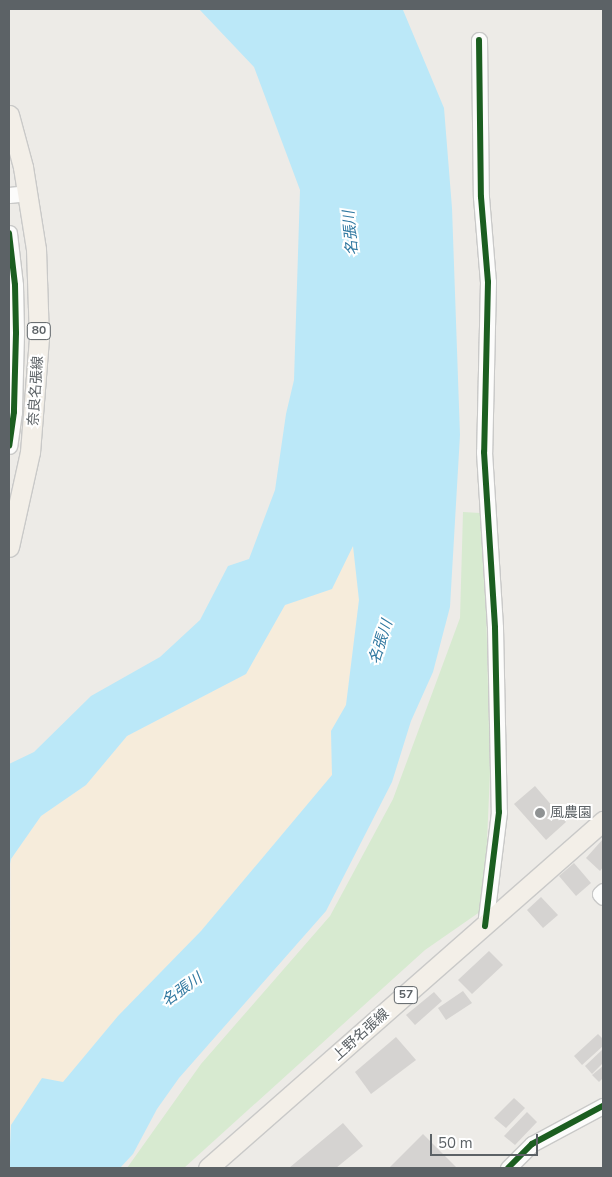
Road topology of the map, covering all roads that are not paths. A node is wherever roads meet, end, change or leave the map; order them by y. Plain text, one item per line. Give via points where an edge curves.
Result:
1 (479, 40) dead end
2 (9, 115) edge
3 (28, 192) junction
4 (9, 195) edge
5 (9, 233) edge
6 (9, 446) edge
7 (9, 547) edge
8 (603, 821) edge
9 (603, 891) edge
10 (603, 897) edge
11 (485, 926) junction
12 (603, 1106) edge
13 (208, 1168) edge
14 (508, 1168) edge

1 - 11 street via 481,197 488,282 484,452 495,628 499,812
2 - 3 main road, 奈良名張線 / 80
3 - 4 street
3 - 7 main road, 奈良名張線 / 80 via 38,294 36,392 27,470
5 - 6 street via 16,333 14,412
8 - 11 main road, 上野名張線 / 57
9 - 10 street via 600,894
11 - 13 main road, 上野名張線 / 57
12 - 14 street via 532,1144

